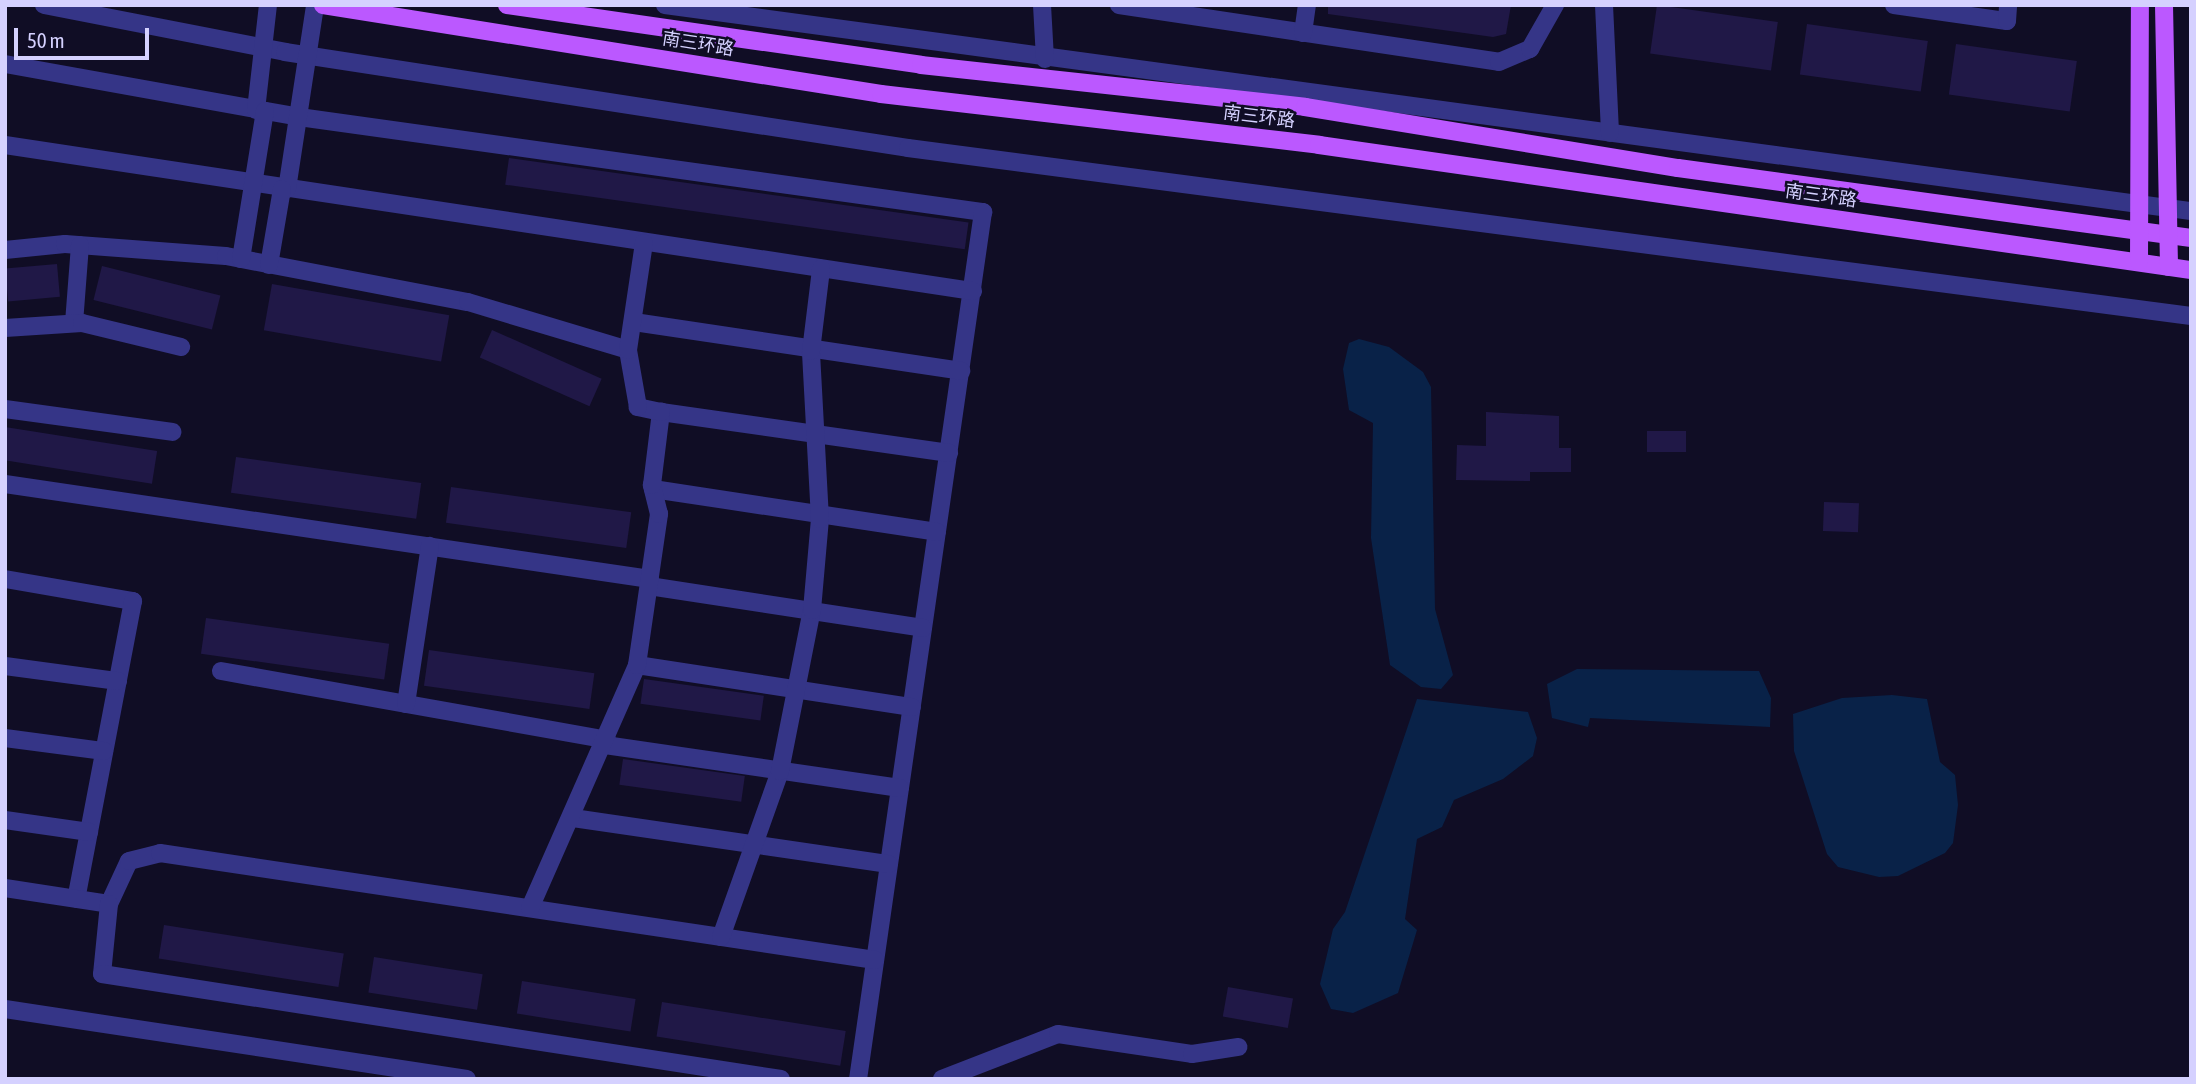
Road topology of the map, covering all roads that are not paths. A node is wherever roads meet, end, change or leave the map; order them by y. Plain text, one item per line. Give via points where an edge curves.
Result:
1 (44, 5) edge
2 (268, 5) edge
3 (315, 5) edge
4 (323, 5) edge
5 (507, 5) edge
6 (665, 5) edge
7 (1042, 5) edge
8 (1119, 5) edge
9 (1307, 5) edge
10 (1555, 5) edge
11 (1604, 5) edge
12 (1894, 5) edge
13 (2008, 5) edge
14 (2140, 5) edge
15 (2164, 5) edge
16 (1900, 6) edge
17 (1303, 33) junction
18 (263, 47) junction
19 (308, 55) junction
20 (1045, 59) junction
21 (5, 64) edge
22 (261, 111) junction
23 (299, 117) junction
24 (1611, 133) junction
25 (5, 145) edge
26 (253, 184) junction
27 (285, 189) junction
28 (2139, 205) junction
29 (2168, 208) junction
30 (2191, 211) edge
31 (2139, 231) junction
32 (2168, 235) junction
33 (2191, 238) edge
34 (644, 243) junction
35 (80, 245) junction
36 (5, 250) edge
37 (241, 259) junction
38 (2138, 262) junction
39 (270, 265) junction
40 (2169, 267) junction
41 (821, 270) junction
42 (2191, 270) edge
43 (973, 290) junction
44 (2191, 316) edge
45 (634, 322) junction
46 (74, 323) junction
47 (5, 328) edge
48 (181, 347) dead end
49 (628, 349) junction
50 (811, 351) junction
51 (961, 371) junction
52 (5, 409) edge
53 (661, 412) junction
54 (172, 432) dead end
55 (817, 435) junction
56 (949, 453) junction
57 (5, 484) edge
58 (653, 489) junction
59 (819, 514) junction
60 (937, 532) junction
61 (430, 546) junction
62 (5, 579) edge
63 (649, 582) junction
64 (812, 611) junction
65 (923, 628) junction
66 (637, 665) junction
67 (5, 666) edge
68 (220, 671) dead end
69 (118, 681) junction
70 (798, 690) junction
71 (406, 704) junction
72 (912, 707) junction
73 (5, 738) edge
74 (606, 743) junction
75 (104, 751) junction
76 (780, 771) junction
77 (900, 788) junction
78 (573, 818) junction
79 (5, 820) edge
80 (89, 832) junction
81 (757, 845) junction
82 (889, 864) junction
83 (5, 888) edge
84 (76, 899) junction
85 (109, 904) junction
86 (530, 908) junction
87 (721, 937) junction
88 (875, 960) junction
89 (5, 1010) edge
90 (1238, 1047) dead end
91 (467, 1079) edge
92 (781, 1079) edge
93 (858, 1079) edge
94 (942, 1079) edge

1 - 18 street
2 - 18 street
3 - 19 street
4 - 38 main road, 南三环路 via 881,94 1319,145
5 - 31 main road, 南三环路 via 921,65 1306,107 1678,168
6 - 20 street
7 - 20 street
8 - 17 street
9 - 17 street
10 - 17 street via 1530,49 1499,62
11 - 24 street
12 - 16 street
13 - 16 street via 2007,22
14 - 28 main road
15 - 29 main road
18 - 19 street
18 - 22 street
19 - 23 street
19 - 44 street via 908,148
20 - 24 street via 1230,78
21 - 22 street
22 - 23 street
22 - 26 street
23 - 27 street
23 - 43 street via 983,212
24 - 28 street
25 - 26 street
26 - 27 street
26 - 37 street
27 - 34 street
27 - 39 street
28 - 29 street
28 - 31 main road
29 - 30 street
29 - 32 main road
31 - 32 main road, 南三环路
31 - 38 main road
32 - 33 main road, 南三环路
32 - 40 main road
34 - 41 street
34 - 45 street
35 - 36 street
35 - 37 street
35 - 46 street
37 - 39 street
38 - 40 main road, 南三环路
39 - 49 street via 468,302
40 - 42 main road, 南三环路
41 - 43 street
41 - 50 street
43 - 51 street
45 - 49 street
45 - 50 street
46 - 47 street
46 - 48 street
49 - 53 street via 638,407
50 - 51 street
50 - 55 street
51 - 56 street
52 - 54 street
53 - 55 street
53 - 58 street
55 - 56 street
55 - 59 street
56 - 60 street
57 - 61 street
58 - 59 street
58 - 63 street via 659,514
59 - 60 street
59 - 64 street
60 - 65 street
61 - 63 street
61 - 71 street
62 - 69 street via 134,601
63 - 64 street
63 - 66 street
64 - 65 street
64 - 70 street
65 - 72 street
66 - 70 street
66 - 74 street
67 - 69 street
68 - 71 street
69 - 75 street
70 - 72 street
70 - 76 street
71 - 74 street
72 - 77 street
73 - 75 street
74 - 76 street
74 - 78 street
75 - 80 street
76 - 77 street
76 - 81 street
77 - 82 street
78 - 81 street
78 - 86 street
79 - 80 street
80 - 84 street
81 - 82 street
81 - 87 street
82 - 88 street
83 - 84 street
84 - 85 street
85 - 86 street via 129,861 160,853
85 - 92 street via 102,974
86 - 87 street
87 - 88 street
88 - 93 street
89 - 91 street
90 - 94 street via 1192,1054 1058,1034

